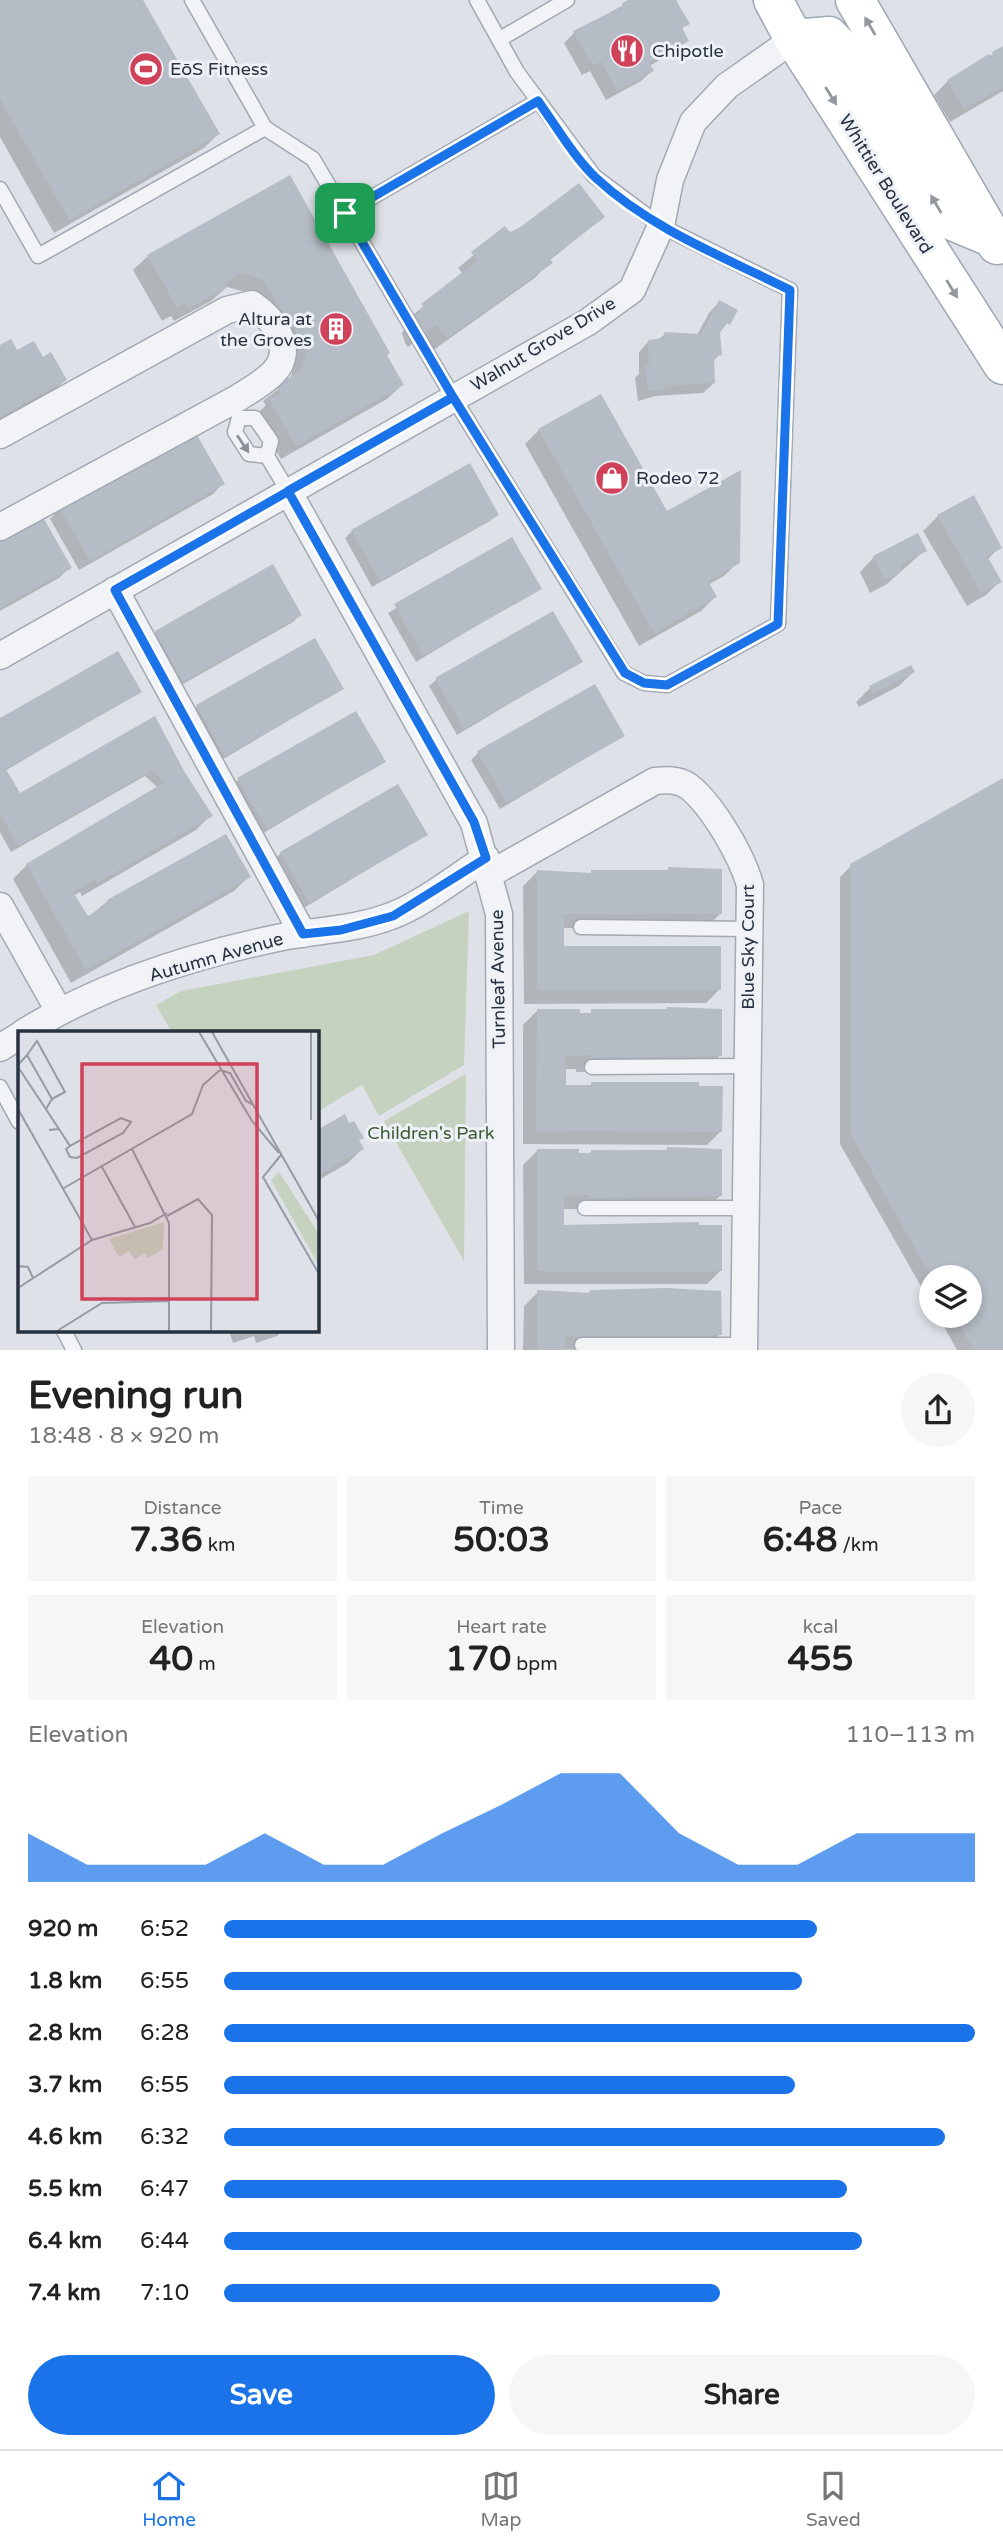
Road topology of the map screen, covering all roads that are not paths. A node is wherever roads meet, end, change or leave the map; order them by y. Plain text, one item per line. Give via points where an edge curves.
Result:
1 (192, 0) edge
2 (477, 0) edge
3 (567, 0) edge
4 (773, 0) edge
5 (855, 0) edge
6 (500, 39) junction
7 (794, 39) junction
8 (538, 101) junction
9 (265, 128) junction
10 (0, 189) edge
11 (345, 213) junction
12 (661, 226) junction
13 (998, 247) edge
14 (1003, 365) edge
15 (453, 397) junction
16 (234, 410) junction
17 (0, 435) edge
18 (267, 456) junction
19 (288, 491) junction
20 (0, 527) edge
21 (115, 590) junction
22 (0, 656) edge
23 (488, 866) junction
24 (0, 906) edge
25 (581, 927) dead end
26 (749, 929) junction
27 (303, 934) junction
28 (59, 1011) junction
29 (27, 1031) edge
30 (18, 1037) edge
31 (0, 1048) edge
32 (747, 1066) junction
33 (592, 1067) dead end
34 (0, 1087) edge
35 (18, 1120) edge
36 (585, 1208) dead end
37 (746, 1208) junction
38 (65, 1332) edge
39 (582, 1345) dead end
40 (744, 1347) edge
41 (75, 1350) edge
42 (501, 1350) edge

1 - 9 lane
2 - 6 lane
3 - 6 lane
4 - 7 main road, Whittier Boulevard
13 -> 5 main road
6 - 8 lane
7 - 12 street, Walnut Grove Drive via 727,86 693,122 670,180
13 -> 7 main road via 943,217 849,57 829,36
7 -> 14 main road, Whittier Boulevard
8 - 11 lane
8 - 12 lane via 594,176
9 - 10 lane via 38,256
9 - 11 lane via 313,159
11 - 15 lane
12 - 15 street, Walnut Grove Drive via 632,290 588,322
12 - 15 lane via 790,290 778,624 667,685 644,683 625,673
15 - 19 street, Walnut Grove Drive
16 - 17 street via 275,372 283,355 280,337 268,315 253,304 227,310
16 - 18 lane via 255,418 271,441
16 -> 18 lane via 235,432 249,454
16 - 20 street
18 - 19 lane
19 - 21 street, Walnut Grove Drive
19 - 23 street, Turnleaf Avenue via 474,822
21 - 22 street, Walnut Grove Drive
21 - 27 street
23 - 26 street, Blue Sky Court via 655,781 669,779 686,784 705,803 745,866 750,885
23 - 27 street, Autumn Avenue via 393,916 341,930
23 - 42 street, Turnleaf Avenue via 499,914
24 - 28 street
25 - 26 lane
26 - 32 street, Blue Sky Court
27 - 28 street, Autumn Avenue via 216,953
28 - 29 street, Autumn Avenue
30 - 31 street, Autumn Avenue
32 - 33 lane
32 - 37 street, Blue Sky Court
34 - 35 lane
36 - 37 lane
37 - 40 street, Blue Sky Court
38 - 41 lane
39 - 40 lane

